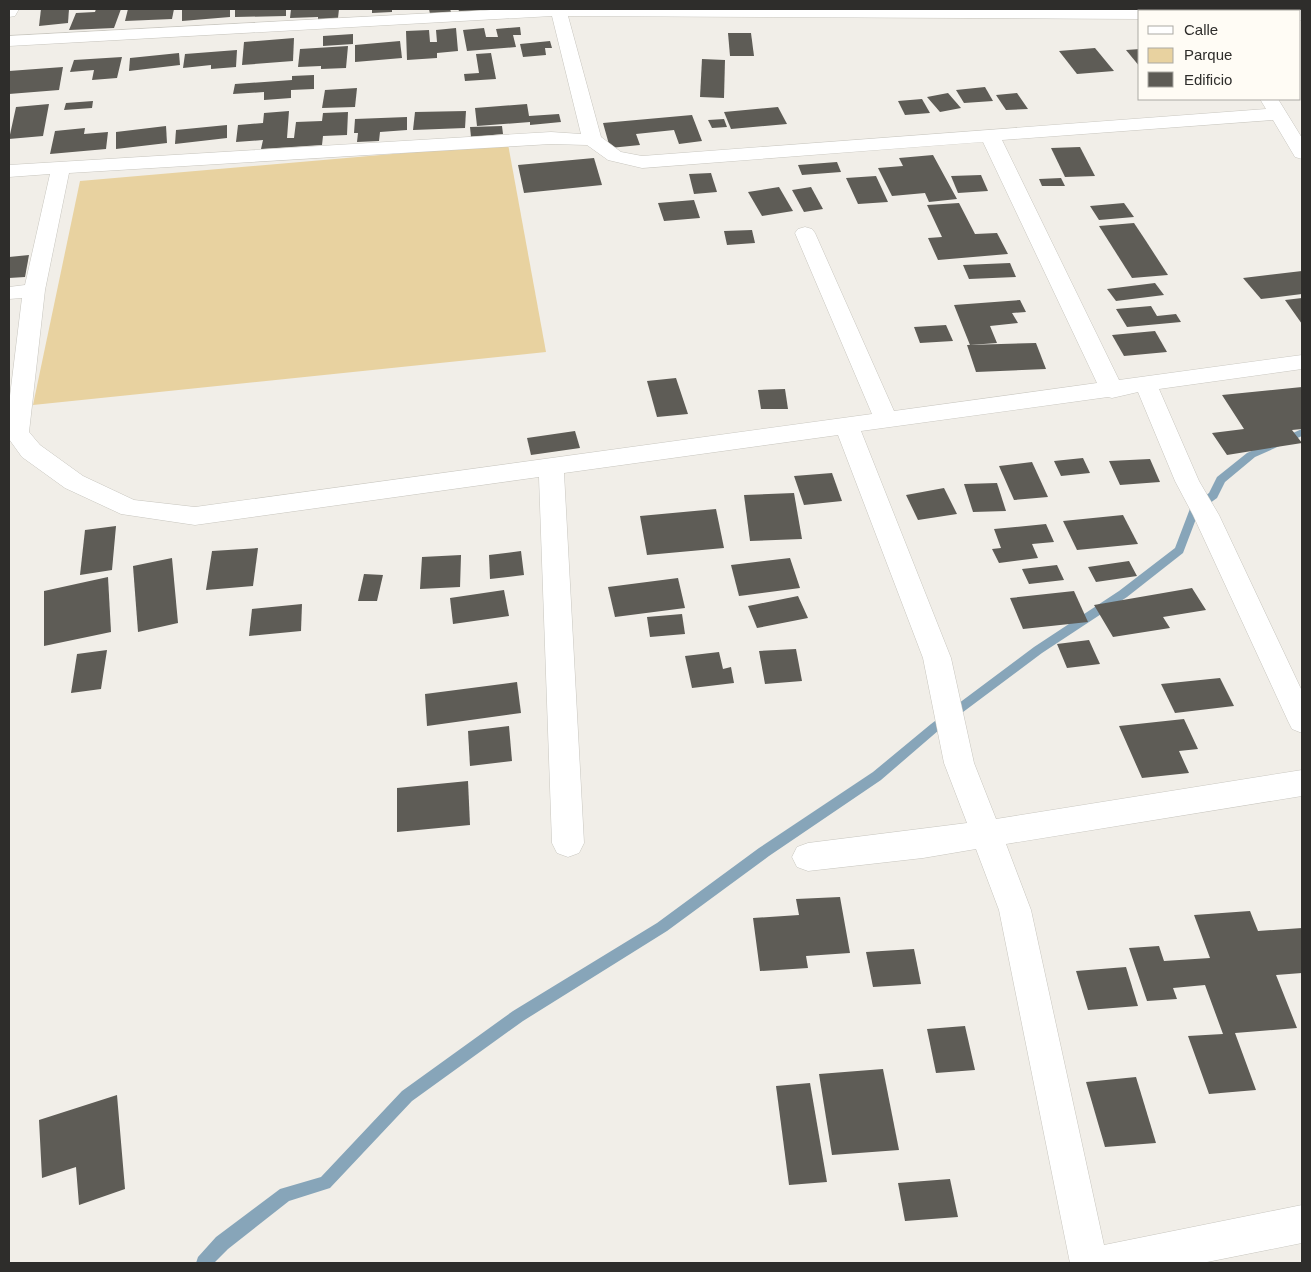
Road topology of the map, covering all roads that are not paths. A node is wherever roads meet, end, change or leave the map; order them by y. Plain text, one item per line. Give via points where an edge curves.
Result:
1 (11, 9) edge
2 (558, 10) edge
3 (821, 11) edge
4 (9, 12) edge
5 (1138, 14) edge
6 (9, 41) edge
7 (1273, 106) edge
8 (990, 136) junction
9 (592, 140) junction
10 (1302, 153) edge
11 (60, 167) junction
12 (9, 170) edge
13 (805, 232) dead end
14 (34, 290) junction
15 (9, 293) edge
16 (1302, 362) edge
17 (1146, 385) junction
18 (1112, 390) junction
19 (887, 422) junction
20 (847, 427) junction
21 (551, 467) junction
22 (1302, 721) edge
23 (1302, 783) edge
24 (985, 834) junction
25 (568, 843) dead end
26 (808, 857) dead end
27 (1302, 1224) edge
28 (1089, 1263) edge
29 (1108, 1263) edge

1 - 4 street
2 - 3 street
2 - 6 street
2 - 9 street
3 - 5 street
7 - 8 street
7 - 10 street
8 - 9 street via 642,162 616,156
8 - 18 street
9 - 11 street via 551,138
11 - 12 street
11 - 14 street
13 - 19 street
14 - 15 street
14 - 21 street via 17,433 31,451 74,482 130,508 195,516
16 - 17 street
17 - 18 street
17 - 22 street
18 - 19 street
19 - 20 street
20 - 21 street
20 - 24 street via 937,658 960,763
21 - 25 street
23 - 24 street
24 - 26 street
24 - 28 street via 1015,910
27 - 29 street

